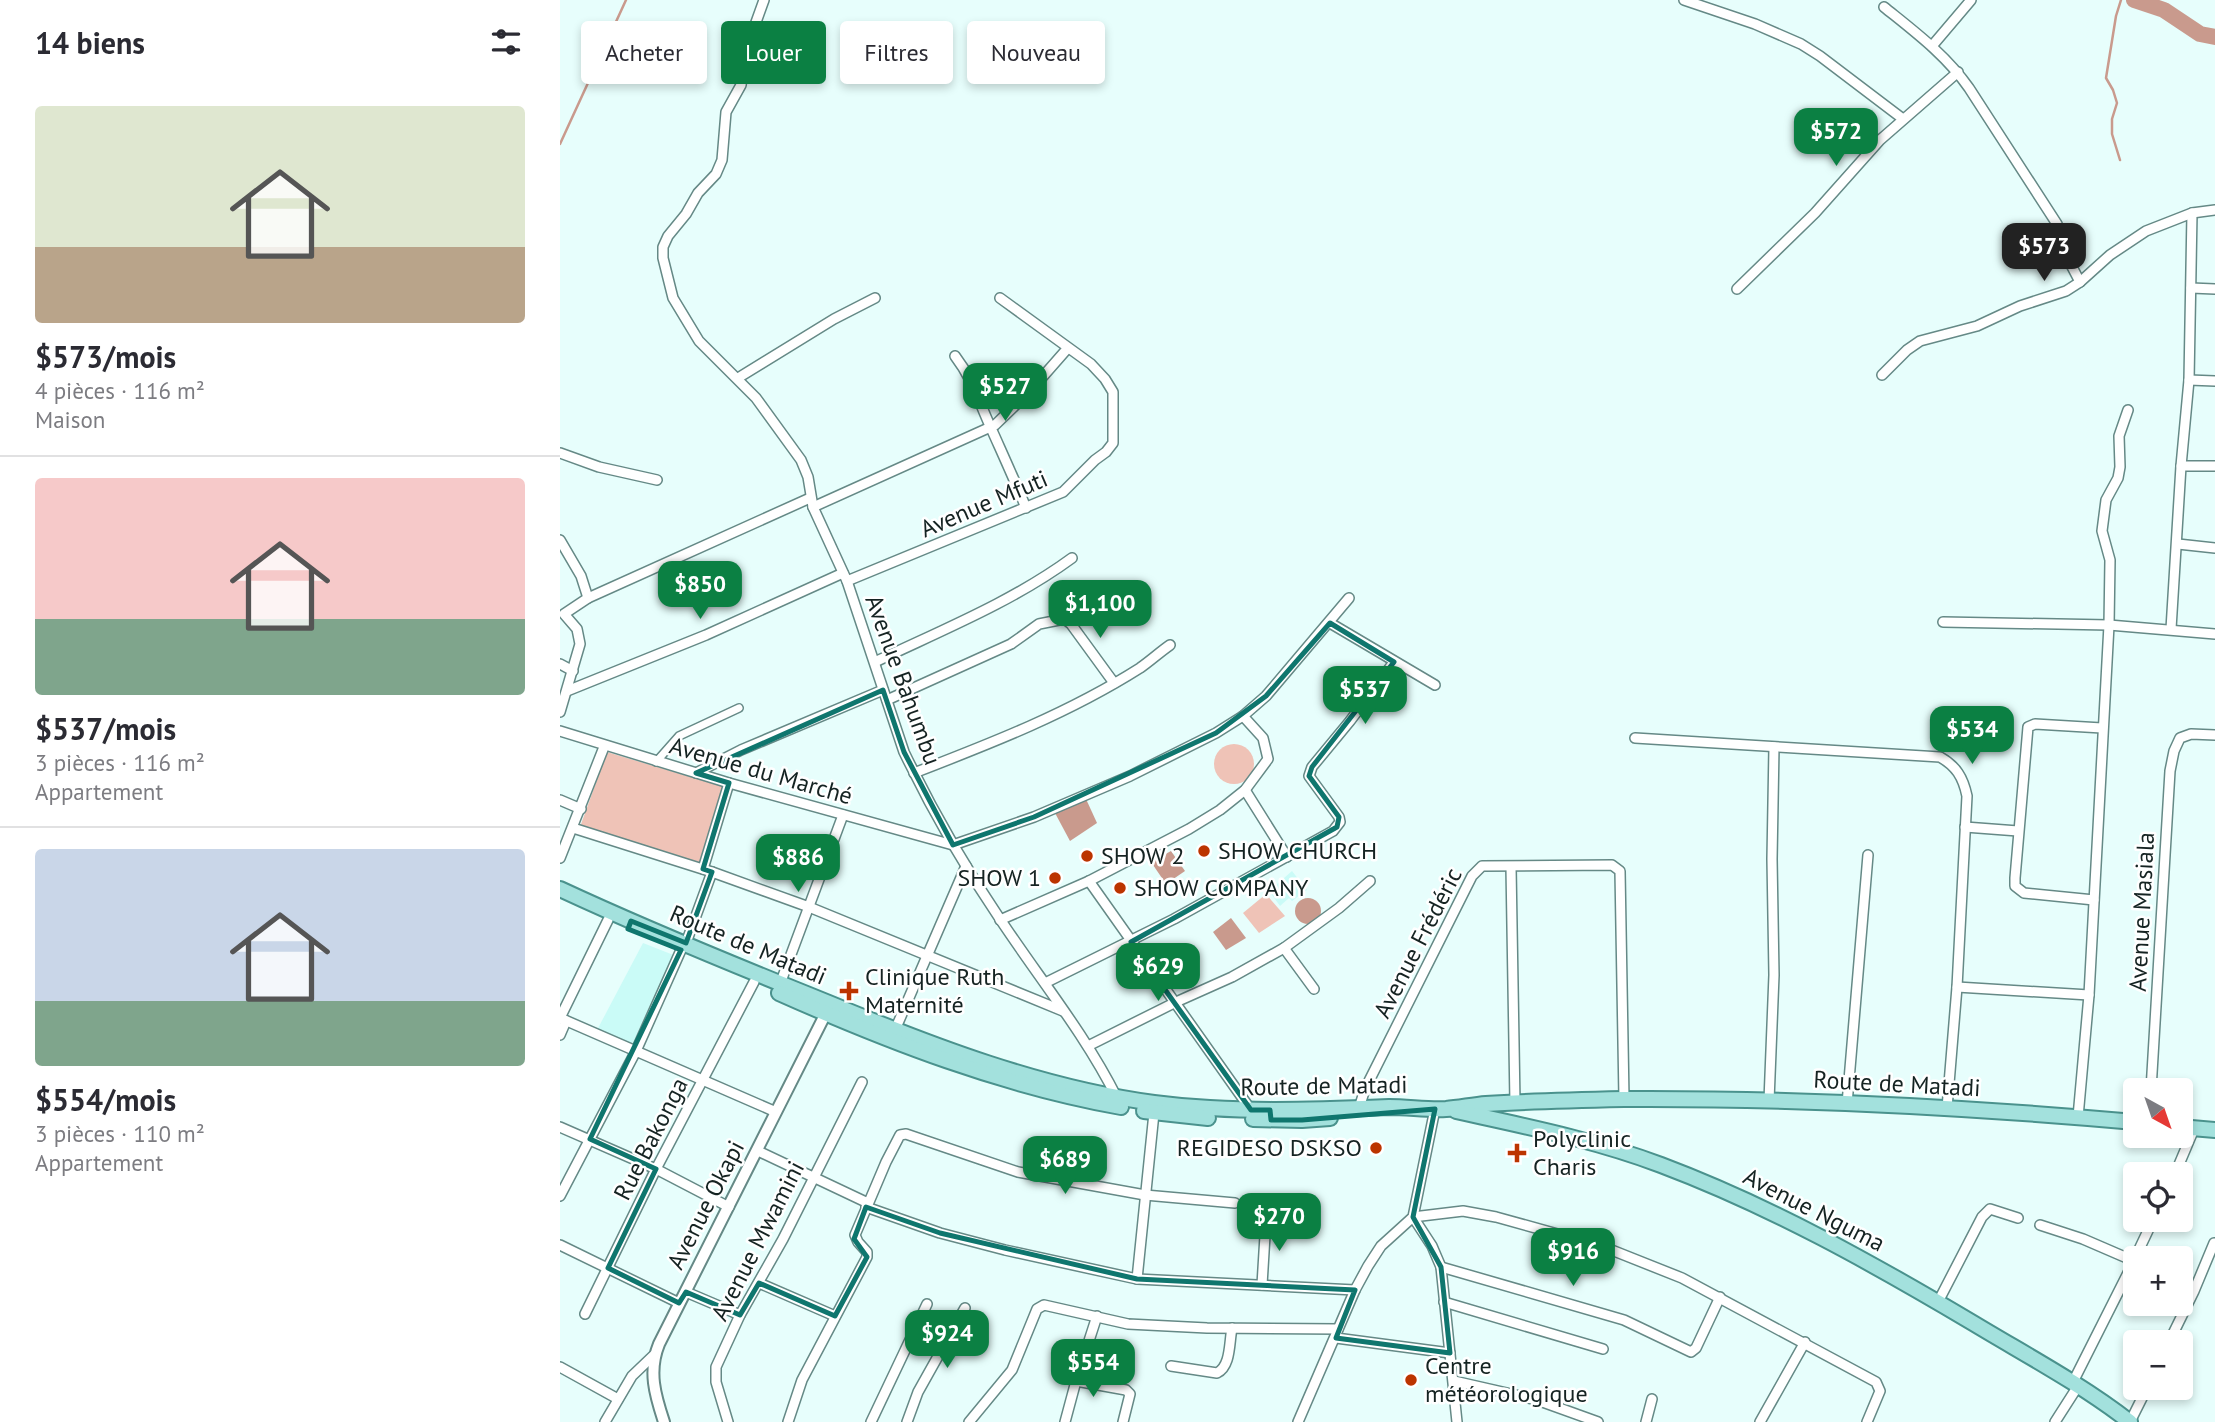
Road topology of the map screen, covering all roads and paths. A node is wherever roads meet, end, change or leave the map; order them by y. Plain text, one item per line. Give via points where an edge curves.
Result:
1 (764, 0) edge
2 (1684, 0) edge
3 (1971, 0) edge
4 (1884, 7) dead end
5 (1932, 46) junction
6 (1958, 72) junction
7 (1903, 119) junction
8 (2215, 210) edge
9 (2192, 213) junction
10 (2080, 282) junction
11 (2191, 288) junction
12 (1737, 289) dead end
13 (2215, 289) edge
14 (874, 298) dead end
15 (1000, 298) dead end
16 (1067, 349) junction
17 (955, 356) dead end
18 (1882, 375) dead end
19 (738, 378) junction
20 (2189, 380) junction
21 (2215, 381) edge
22 (2128, 410) dead end
23 (990, 428) junction
24 (560, 453) edge
25 (2181, 466) junction
26 (2215, 466) edge
27 (657, 480) dead end
28 (812, 503) junction
29 (1026, 508) junction
30 (560, 540) edge
31 (2178, 544) junction
32 (2215, 548) edge
33 (1072, 558) dead end
34 (845, 577) junction
35 (588, 598) junction
36 (1349, 598) dead end
37 (562, 615) edge
38 (1331, 622) junction
39 (1943, 622) dead end
40 (2109, 625) junction
41 (2171, 629) junction
42 (2215, 634) edge
43 (1170, 645) dead end
44 (874, 662) junction
45 (1394, 662) junction
46 (560, 664) edge
47 (573, 671) junction
48 (1114, 684) junction
49 (1435, 685) dead end
50 (883, 690) junction
51 (567, 691) junction
52 (887, 700) junction
53 (739, 708) dead end
54 (560, 712) edge
55 (1243, 716) junction
56 (2102, 728) junction
57 (560, 732) edge
58 (2215, 735) edge
59 (1635, 738) dead end
60 (604, 747) junction
61 (1774, 747) junction
62 (656, 762) junction
63 (695, 773) junction
64 (914, 774) junction
65 (729, 783) junction
66 (1245, 790) junction
67 (560, 800) edge
68 (581, 809) junction
69 (843, 815) junction
70 (1965, 827) junction
71 (573, 828) junction
72 (2018, 831) junction
73 (953, 845) junction
74 (1868, 855) dead end
75 (1287, 857) junction
76 (560, 858) edge
77 (966, 866) junction
78 (1511, 867) junction
79 (708, 870) junction
80 (1089, 881) junction
81 (1370, 881) dead end
82 (560, 889) edge
83 (560, 899) edge
84 (2094, 900) junction
85 (809, 907) junction
86 (608, 920) junction
87 (1000, 920) junction
88 (629, 925) junction
89 (1131, 942) junction
90 (683, 946) junction
91 (1284, 948) junction
92 (925, 955) junction
93 (754, 982) junction
94 (1045, 983) junction
95 (780, 984) junction
96 (1957, 987) junction
97 (1314, 989) dead end
98 (2089, 995) junction
99 (1176, 1002) junction
100 (828, 1009) junction
101 (1064, 1012) junction
102 (562, 1019) edge
103 (895, 1030) junction
104 (560, 1035) edge
105 (1088, 1046) junction
106 (636, 1051) junction
107 (987, 1068) junction
108 (2152, 1078) edge
109 (703, 1079) junction
110 (862, 1083) dead end
111 (1623, 1099) junction
112 (1769, 1101) junction
113 (1118, 1102) junction
114 (1531, 1102) junction
115 (1515, 1103) junction
116 (1847, 1104) junction
117 (1360, 1108) junction
118 (1947, 1108) junction
119 (1437, 1109) junction
120 (1251, 1110) junction
121 (776, 1112) junction
122 (1154, 1113) junction
123 (1270, 1115) junction
124 (2078, 1117) junction
125 (2123, 1121) edge
126 (560, 1127) edge
127 (1526, 1127) junction
128 (2193, 1128) edge
129 (2215, 1130) edge
130 (590, 1139) junction
131 (758, 1151) junction
132 (656, 1169) junction
133 (812, 1179) junction
134 (1145, 1195) junction
135 (560, 1196) edge
136 (1235, 1203) dead end
137 (867, 1205) junction
138 (729, 1208) junction
139 (1413, 1217) junction
140 (2018, 1218) dead end
141 (1266, 1219) dead end
142 (2040, 1225) dead end
143 (2214, 1243) edge
144 (560, 1245) edge
145 (2123, 1255) edge
146 (1441, 1267) junction
147 (608, 1268) junction
148 (1137, 1279) junction
149 (759, 1283) junction
150 (2123, 1284) edge
151 (1262, 1285) junction
152 (1355, 1290) junction
153 (685, 1292) junction
154 (1720, 1297) junction
155 (1444, 1302) junction
156 (1938, 1302) junction
157 (679, 1303) junction
158 (928, 1304) dead end
159 (965, 1308) dead end
160 (585, 1314) dead end
161 (740, 1315) junction
162 (835, 1316) junction
163 (1097, 1316) junction
164 (1232, 1328) junction
165 (2175, 1330) edge
166 (1337, 1333) junction
167 (1805, 1342) junction
168 (1602, 1349) dead end
169 (1450, 1353) junction
170 (655, 1354) junction
171 (1171, 1366) dead end
172 (560, 1367) edge
173 (1076, 1381) junction
174 (1454, 1381) junction
175 (2076, 1384) junction
176 (618, 1399) junction
177 (1652, 1399) dead end
178 (2140, 1400) edge
179 (2127, 1421) edge
180 (605, 1422) edge
181 (664, 1422) edge
182 (728, 1422) edge
183 (788, 1422) edge
184 (871, 1422) edge
185 (906, 1422) edge
186 (969, 1422) edge
187 (1065, 1422) edge
188 (1123, 1422) edge
189 (1298, 1422) edge
190 (1457, 1422) edge
191 (1598, 1422) edge
192 (1646, 1422) edge
193 (1760, 1422) edge
194 (1867, 1422) edge
195 (2055, 1422) edge

1 - 19 street, Avenue Bahumbu via 746,50 741,85 726,112 722,160 663,247 673,298 699,341
2 - 7 street via 1801,44
3 - 5 street
4 - 5 street
5 - 6 street
6 - 7 street
6 - 10 street via 2057,224
7 - 12 street
8 - 9 street
9 - 10 street via 2146,231
9 - 11 street
10 - 18 street via 1977,326 1920,341
11 - 13 street
11 - 20 street
14 - 19 street
15 - 16 street
16 - 23 street
16 - 29 street, Avenue Mfuti via 1091,364 1113,392 1115,436 1107,452 1063,492
17 - 23 street via 977,390
19 - 28 street, Avenue Bahumbu via 801,460
20 - 21 street
20 - 25 street
22 - 40 street via 2119,436 2118,478 2109,492 2103,520 2110,560
23 - 28 street
23 - 29 street
24 - 27 street
25 - 26 street
25 - 31 street
28 - 34 street, Avenue Bahumbu
28 - 35 street
29 - 34 street, Avenue Mfuti
30 - 35 street
31 - 32 street
31 - 41 street
33 - 44 street via 1038,583
34 - 44 street, Avenue Bahumbu
34 - 51 street, Avenue Mfuti
35 - 37 street
36 - 38 street
37 - 47 street via 578,629 580,637
38 - 45 street
38 - 55 street
39 - 40 street
40 - 41 street
40 - 56 street
41 - 42 street
43 - 48 street
44 - 50 street, Avenue Bahumbu
45 - 49 street
45 - 75 street via 1312,767 1309,776 1340,822 1333,831
46 - 47 street
47 - 51 street
48 - 52 street via 1071,624 1059,620 1039,624 1011,644
48 - 64 street via 1018,733
50 - 52 street, Avenue Bahumbu
50 - 63 street
51 - 54 street
52 - 64 street, Avenue Bahumbu
53 - 62 street via 679,736
55 - 66 street via 1263,738 1268,759
55 - 73 street via 1130,776
56 - 72 street via 2028,727
56 - 84 street
57 - 60 street, Avenue du Marché
58 - 108 street, Avenue Masiala via 2179,738 2174,751
59 - 61 street
60 - 62 street, Avenue du Marché
60 - 68 street
61 - 70 street via 1940,757 1964,782
61 - 112 street
62 - 63 street, Avenue du Marché
63 - 65 street, Avenue du Marché
64 - 73 street, Avenue Bahumbu
65 - 69 street, Avenue du Marché
65 - 79 street
66 - 75 street
66 - 80 street via 1189,829
67 - 68 street
68 - 71 street
69 - 73 street, Avenue du Marché
69 - 85 street
70 - 72 street
70 - 96 street
71 - 76 street
71 - 79 street
72 - 84 street via 2018,891
73 - 77 street, Avenue Bahumbu
74 - 116 street
75 - 89 street
77 - 87 street, Avenue Bahumbu
77 - 92 street
78 - 111 street, Avenue Frédéric via 1612,865 1620,871
78 - 115 street
78 - 117 street, Avenue Frédéric via 1477,869 1365,1089
79 - 85 street
79 - 90 street
80 - 87 street
80 - 89 street
81 - 91 street
82 - 88 main road, Route de Matadi
83 - 86 main road, Route de Matadi
84 - 98 street
85 - 92 street
85 - 95 street
86 - 88 main road, Route de Matadi
86 - 102 street
87 - 94 street, Avenue Bahumbu
88 - 90 main road, Route de Matadi
89 - 94 street
89 - 99 street
90 - 93 main road, Route de Matadi
90 - 95 main road, Route de Matadi
90 - 106 street
91 - 97 street
91 - 99 street
92 - 101 street
92 - 103 street
93 - 100 main road, Route de Matadi
93 - 109 street, Rue Bakonga
94 - 101 street, Avenue Bahumbu
95 - 100 main road, Route de Matadi
96 - 98 street
96 - 118 street
98 - 124 street
99 - 105 street
99 - 120 street
100 - 103 main road, Route de Matadi
100 - 107 main road, Route de Matadi via 899,1043
100 - 121 street, Avenue Okapi
101 - 105 street, Avenue Bahumbu
102 - 104 street
102 - 106 street
103 - 107 main road, Route de Matadi
105 - 113 street, Avenue Bahumbu
106 - 109 street
106 - 130 street
107 - 113 main road, Route de Matadi
109 - 121 street
109 - 132 street, Rue Bakonga
110 - 133 street, Avenue Mwamini
111 - 112 main road, Route de Matadi
111 - 114 main road, Route de Matadi
112 - 116 main road, Route de Matadi
113 - 120 main road, Route de Matadi
113 - 122 main road, Route de Matadi
114 - 115 main road, Route de Matadi
114 - 127 main road
115 - 119 main road, Route de Matadi
116 - 118 main road, Route de Matadi
117 - 119 main road, Route de Matadi
117 - 123 main road, Route de Matadi
118 - 124 main road, Route de Matadi
119 - 123 main road, Route de Matadi via 1301,1120
119 - 127 main road, Avenue Nguma
119 - 139 street
120 - 123 main road, Route de Matadi
121 - 131 street, Avenue Okapi
122 - 123 main road, Route de Matadi via 1211,1118
122 - 134 street
124 - 125 main road, Route de Matadi
126 - 130 street
127 - 156 main road, Avenue Nguma via 1658,1164 1751,1201
128 - 129 main road
130 - 132 street
130 - 135 street
131 - 133 street
131 - 138 street, Avenue Okapi
132 - 138 street
132 - 147 street, Rue Bakonga
133 - 137 street
133 - 149 street, Avenue Mwamini
134 - 136 street
134 - 137 street via 1018,1172 906,1134 900,1135
134 - 148 street
137 - 148 street via 940,1233
137 - 162 street via 855,1238 867,1257
138 - 153 street, Avenue Okapi
139 - 146 street
139 - 152 street via 1381,1246
139 - 154 street via 1463,1211 1496,1217 1604,1247
140 - 156 street via 1990,1209 1982,1217
141 - 151 street
142 - 145 street
143 - 165 street
144 - 147 street
146 - 154 street via 1624,1320 1691,1352
146 - 155 street
147 - 157 street
147 - 160 street, Rue Bakonga
148 - 151 street
149 - 161 street, Avenue Mwamini
149 - 162 street
150 - 175 street
151 - 152 street
152 - 166 street
153 - 157 street, Avenue Okapi
153 - 161 street
154 - 167 street
155 - 168 street
155 - 169 street
156 - 175 main road, Avenue Nguma
157 - 170 street, Avenue Okapi
158 - 184 street
159 - 185 street
161 - 182 street, Avenue Mwamini via 715,1374
162 - 183 street via 802,1380
163 - 164 street via 1128,1324
163 - 173 street
163 - 186 street via 1044,1305 1037,1309 1012,1370
164 - 166 street
164 - 171 street via 1222,1372
166 - 169 street
166 - 189 street
167 - 193 street
167 - 194 street via 1876,1382 1880,1391
169 - 174 street
170 - 176 street via 632,1376
170 - 181 street, Avenue Okapi via 653,1385
172 - 176 street
173 - 187 street
173 - 188 street via 1130,1394
174 - 190 street
174 - 191 street via 1537,1400
175 - 179 main road, Avenue Nguma
175 - 195 street
176 - 180 street
177 - 192 street
178 - 179 street

